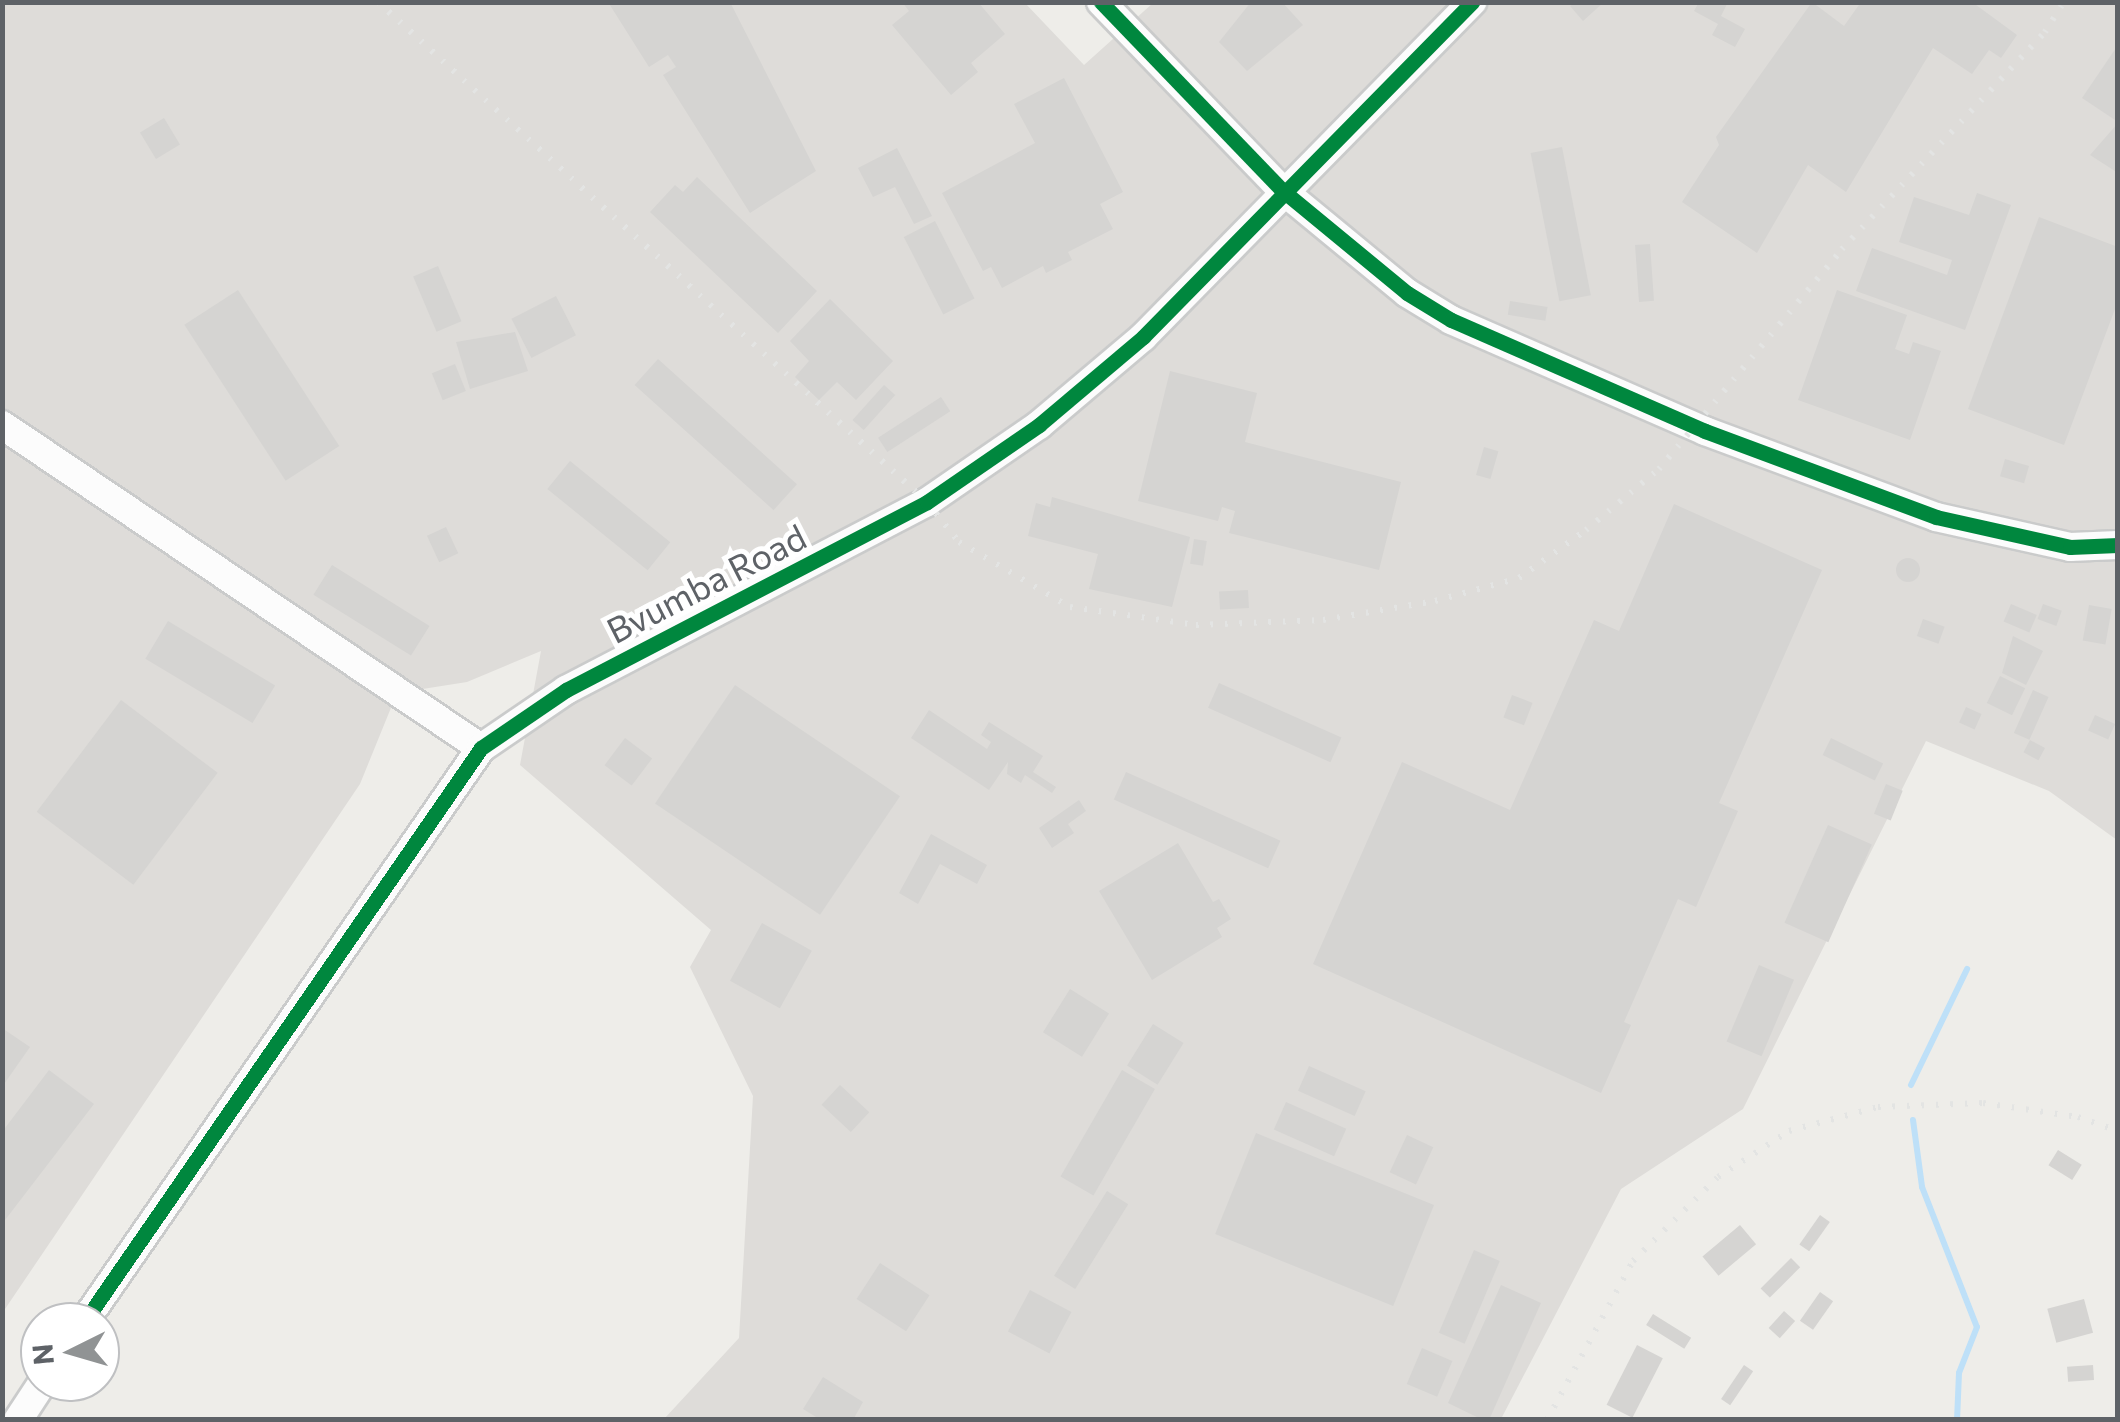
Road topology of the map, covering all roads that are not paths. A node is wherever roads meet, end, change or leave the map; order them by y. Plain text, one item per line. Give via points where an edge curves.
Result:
1 (1101, 2) edge
2 (1472, 2) edge
3 (1282, 190) junction
4 (2, 425) edge
5 (2118, 546) edge
6 (481, 748) junction
7 (98, 1302) edge

1 - 3 street
2 - 3 street, Bvumba Road
3 - 5 street via 1407,293 1451,320 1705,431 1936,517 2070,546
3 - 6 street, Bvumba Road via 1143,337 1039,424 927,502 566,690
4 - 6 street
6 - 7 street, Bvumba Road

